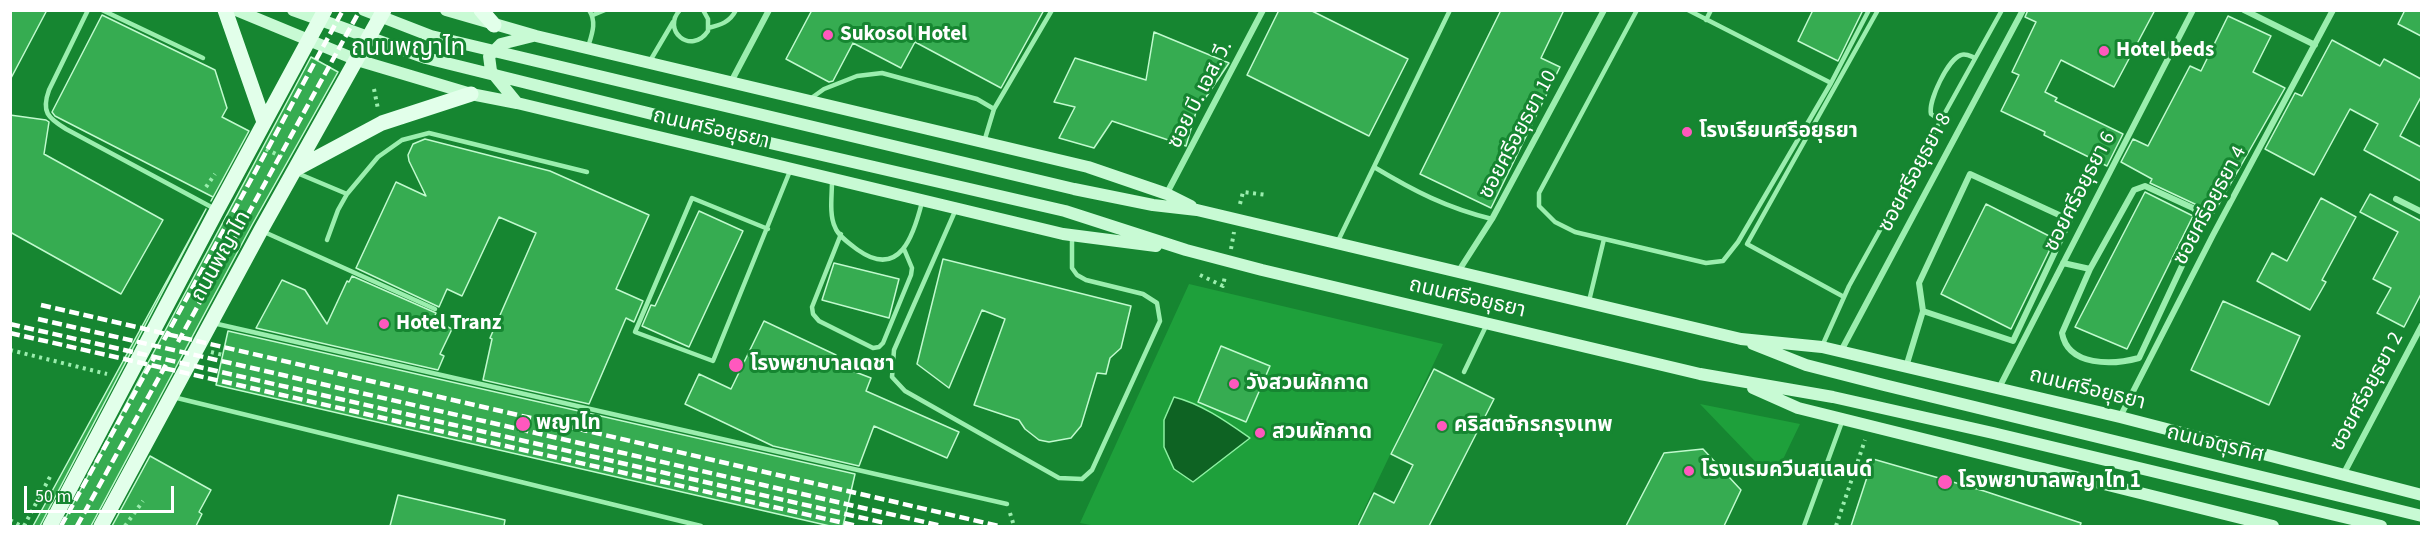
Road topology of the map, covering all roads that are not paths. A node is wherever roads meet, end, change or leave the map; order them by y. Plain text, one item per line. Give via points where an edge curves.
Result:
1 (88, 10) edge
2 (102, 10) edge
3 (225, 10) edge
4 (236, 10) edge
5 (292, 10) edge
6 (325, 10) edge
7 (364, 10) edge
8 (384, 10) edge
9 (446, 10) edge
10 (481, 10) edge
11 (606, 10) edge
12 (680, 10) edge
13 (703, 10) edge
14 (736, 10) edge
15 (769, 10) edge
16 (1052, 10) edge
17 (1263, 10) edge
18 (1450, 10) edge
19 (1604, 10) edge
20 (1637, 10) edge
21 (1688, 10) edge
22 (1711, 10) edge
23 (1869, 10) edge
24 (1878, 10) edge
25 (2002, 10) edge
26 (2023, 10) edge
27 (2193, 10) edge
28 (2244, 10) edge
29 (2333, 10) edge
30 (591, 13) edge
31 (674, 19) junction
32 (1706, 20) junction
33 (494, 25) junction
34 (708, 28) junction
35 (536, 36) junction
36 (309, 41) junction
37 (2315, 45) junction
38 (588, 47) junction
39 (203, 58) dead end
40 (1975, 58) junction
41 (357, 60) junction
42 (649, 62) junction
43 (731, 82) junction
44 (1831, 83) junction
45 (471, 94) junction
46 (808, 101) junction
47 (517, 103) junction
48 (994, 109) junction
49 (1941, 121) junction
50 (264, 122) junction
51 (984, 143) junction
52 (294, 167) junction
53 (1374, 167) junction
54 (791, 169) junction
55 (587, 172) dead end
56 (832, 179) junction
57 (347, 194) junction
58 (1167, 194) junction
59 (2396, 199) dead end
60 (922, 200) junction
61 (957, 208) junction
62 (217, 210) junction
63 (1197, 210) junction
64 (2421, 212) edge
65 (1492, 219) junction
66 (768, 229) junction
67 (261, 230) junction
68 (841, 234) junction
69 (1072, 235) junction
70 (1604, 239) junction
71 (327, 240) dead end
72 (1337, 244) junction
73 (904, 249) junction
74 (1186, 250) junction
75 (2063, 263) junction
76 (2090, 269) junction
77 (1458, 273) junction
78 (1844, 297) junction
79 (1588, 304) junction
80 (435, 309) dead end
81 (1923, 311) junction
82 (210, 323) junction
83 (1488, 323) junction
84 (2421, 324) edge
85 (1741, 339) junction
86 (1822, 347) junction
87 (1840, 351) junction
88 (1906, 366) junction
89 (1464, 372) dead end
90 (1739, 382) junction
91 (1999, 388) junction
92 (170, 397) junction
93 (1998, 413) joint
94 (2120, 417) junction
95 (1843, 419) junction
96 (1993, 433) joint
97 (2343, 475) junction
98 (2421, 495) edge
99 (1007, 504) dead end
100 (2421, 516) edge
101 (2247, 523) edge
102 (50, 526) edge
103 (101, 526) edge
104 (702, 526) edge
105 (1804, 526) edge
106 (2273, 526) edge
107 (2381, 526) edge

1 - 62 lane via 49,90 46,112 66,129
2 - 39 lane
3 - 50 main road
4 - 36 main road, ถนนศรีอยุธยา
5 - 74 main road, ถนนศรีอยุธยา via 426,58 1065,212
6 - 36 main road, ถนนพญาไท
7 - 63 main road, ถนนศรีอยุธยา via 431,36 1114,198
8 - 41 main road, ถนนพญาไท
9 - 33 main road, ถนนศรีอยุธยา
10 - 33 main road
11 - 30 lane
12 - 31 lane
13 - 34 lane
14 - 34 lane via 732,18
15 - 43 street
16 - 48 lane
17 - 58 street, ซอย บี. เอส. วี.
18 - 53 lane
19 - 65 street, ซอยศรีอยุธยา 10
20 - 70 lane via 1538,199 1539,207 1556,222 1575,232
21 - 32 lane
22 - 32 lane
23 - 44 lane
24 - 78 lane via 1747,244
25 - 40 lane
26 - 87 street, ซอยศรีอยุธยา 8
27 - 75 street, ซอยศรีอยุธยา 6
28 - 37 street
29 - 37 street, ซอยศรีอยุธยา 4
30 - 38 lane via 593,32
31 - 34 lane via 678,36 688,42 700,39
31 - 42 lane
32 - 44 lane
33 - 35 main road, ถนนศรีอยุธยา
35 - 38 main road, ถนนศรีอยุธยา
35 - 47 main road via 501,44 489,56 491,71
36 - 41 main road, ถนนศรีอยุธยา
36 - 50 main road, ถนนพญาไท
37 - 94 street, ซอยศรีอยุธยา 4
38 - 42 main road, ถนนศรีอยุธยา
40 - 49 lane
40 - 49 lane via 1967,54 1953,60 1931,98 1931,114
41 - 45 main road, ถนนศรีอยุธยา
41 - 52 main road, ถนนพญาไท
42 - 43 main road, ถนนศรีอยุธยา
43 - 46 main road, ถนนศรีอยุธยา
44 - 70 lane via 1723,261 1706,263
45 - 47 main road, ถนนศรีอยุธยา
45 - 52 main road via 382,123
46 - 48 lane via 824,89 857,76 882,73 977,99
46 - 51 main road, ถนนศรีอยุธยา
47 - 54 main road, ถนนศรีอยุธยา
48 - 51 lane
49 - 78 lane
50 - 62 main road, ถนนพญาไท
51 - 58 main road, ถนนศรีอยุธยา via 1089,167
52 - 57 lane
52 - 67 main road, ถนนพญาไท
53 - 65 lane via 1442,205
53 - 72 lane
54 - 56 main road, ถนนศรีอยุธยา
54 - 66 lane
55 - 57 lane via 429,133 402,140 378,157
56 - 60 main road, ถนนศรีอยุธยา
56 - 68 lane via 835,228
57 - 71 lane
58 - 63 main road, ถนนศรีอยุธยา
59 - 64 street
60 - 61 main road, ถนนศรีอยุธยา
60 - 73 lane via 914,233
61 - 69 main road, ถนนศรีอยุธยา
61 - 69 lane via 894,350 892,377 905,391 1059,478 1082,479 1092,470 1160,321 1157,303 1143,294 1077,275 1072,268
62 - 102 main road, ถนนพญาไท
63 - 72 main road, ถนนศรีอยุธยา
65 - 77 street, ซอยศรีอยุธยา 10
66 - 66 lane via 713,361 635,332 692,198
67 - 80 lane
67 - 82 main road, ถนนพญาไท
68 - 73 lane via 876,259 887,259
68 - 73 lane via 812,307 813,314 819,321 873,348 883,343 911,274
69 - 74 main road, ถนนศรีอยุธยา
70 - 79 lane
72 - 77 main road, ถนนศรีอยุธยา
74 - 83 main road, ถนนศรีอยุธยา
75 - 76 street
75 - 91 street, ซอยศรีอยุธยา 6
76 - 76 street via 2139,187 2165,194 2198,213 2201,225 2139,358 2111,364 2086,359 2064,344 2062,333
77 - 79 main road, ถนนศรีอยุธยา
78 - 86 lane
79 - 85 main road, ถนนศรีอยุธยา
81 - 81 street via 1919,283 1970,174 2070,220 2013,341
81 - 88 street
82 - 92 main road, ถนนพญาไท
82 - 99 lane
83 - 89 lane
83 - 90 main road, ถนนศรีอยุธยา
84 - 97 street, ซอยศรีอยุธยา 2
85 - 86 main road, ถนนศรีอยุธยา
85 - 93 main road, ถนนศรีอยุธยา via 1806,365
86 - 87 main road, ถนนศรีอยุธยา
87 - 88 main road, ถนนศรีอยุธยา
88 - 91 main road, ถนนศรีอยุธยา
90 - 95 main road, ถนนศรีอยุธยา via 1798,408
90 - 96 main road, ถนนศรีอยุธยา via 1833,397
91 - 94 main road, ถนนศรีอยุธยา
92 - 103 main road, ถนนพญาไท
92 - 104 lane
93 - 100 main road, ถนนจตุรทิศ
94 - 97 main road, ถนนศรีอยุธยา
95 - 101 main road, ถนนศรีอยุธยา
95 - 105 lane
96 - 107 main road, ถนนจตุรทิศ
97 - 98 main road, ถนนศรีอยุธยา
101 - 106 main road, ถนนศรีอยุธยา

